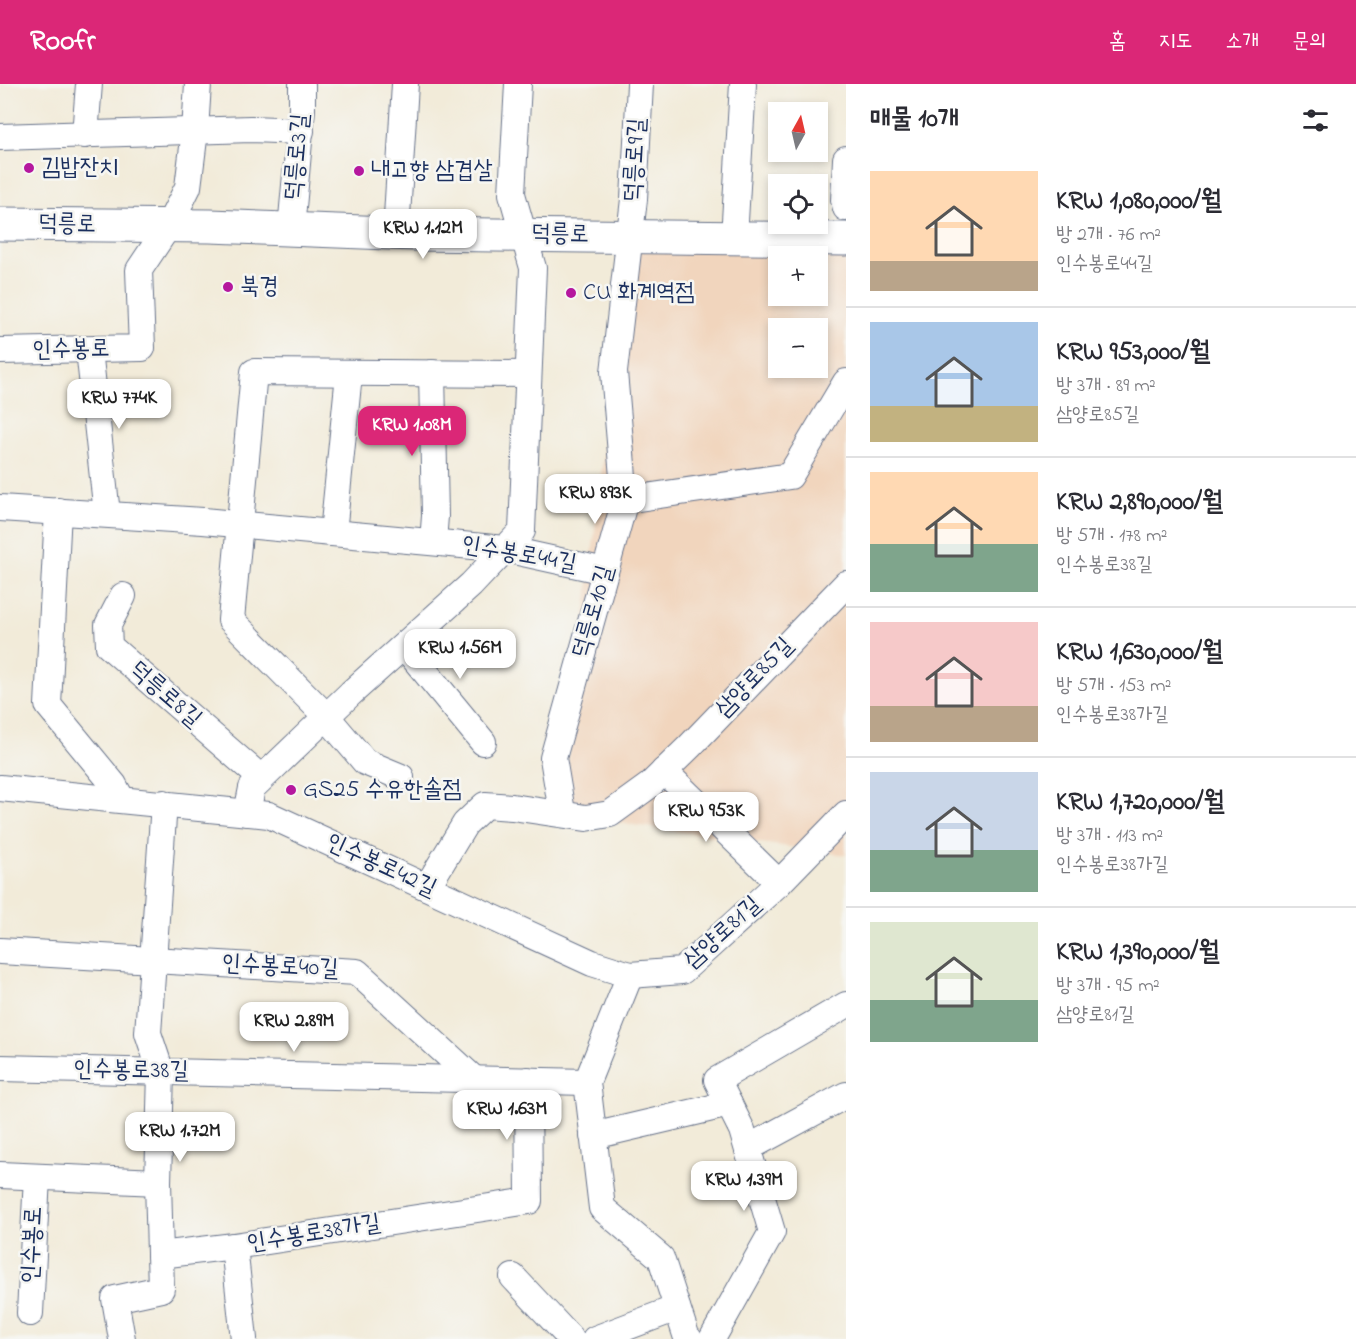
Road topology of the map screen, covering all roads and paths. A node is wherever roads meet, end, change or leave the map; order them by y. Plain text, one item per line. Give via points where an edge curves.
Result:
1 (89, 84) edge
2 (198, 84) edge
3 (302, 84) edge
4 (405, 84) edge
5 (518, 84) edge
6 (640, 84) edge
7 (743, 84) edge
8 (300, 130) junction
9 (195, 131) junction
10 (85, 135) junction
11 (0, 137) edge
12 (846, 159) edge
13 (846, 208) edge
14 (0, 224) edge
15 (170, 225) junction
16 (291, 229) junction
17 (396, 233) junction
18 (524, 235) junction
19 (629, 236) junction
20 (734, 238) junction
21 (846, 239) edge
22 (89, 350) junction
23 (0, 351) edge
24 (432, 373) junction
25 (349, 374) junction
26 (528, 374) junction
27 (846, 382) edge
28 (624, 500) junction
29 (0, 508) edge
30 (58, 512) junction
31 (107, 514) junction
32 (239, 524) junction
33 (333, 533) junction
34 (433, 542) junction
35 (505, 549) junction
36 (605, 571) junction
37 (846, 584) edge
38 (123, 596) dead end
39 (404, 646) junction
40 (326, 716) junction
41 (483, 742) dead end
42 (664, 771) junction
43 (401, 777) dead end
44 (261, 778) junction
45 (0, 788) edge
46 (122, 800) junction
47 (164, 803) junction
48 (561, 806) dead end
49 (247, 813) junction
50 (841, 829) edge
51 (779, 883) junction
52 (427, 887) junction
53 (0, 951) edge
54 (153, 960) junction
55 (630, 975) junction
56 (846, 1005) edge
57 (0, 1068) edge
58 (161, 1072) junction
59 (474, 1079) junction
60 (528, 1080) junction
61 (587, 1082) junction
62 (846, 1095) edge
63 (729, 1104) junction
64 (593, 1136) junction
65 (748, 1148) junction
66 (0, 1175) edge
67 (37, 1177) junction
68 (158, 1182) junction
69 (234, 1246) junction
70 (160, 1254) junction
71 (513, 1277) dead end
72 (677, 1308) junction
73 (30, 1313) dead end
74 (122, 1339) edge
75 (244, 1339) edge
76 (572, 1339) edge
77 (595, 1339) edge
78 (688, 1339) edge
79 (712, 1339) edge

1 - 10 street
2 - 9 street
3 - 8 street, 덕릉로3길
4 - 17 street
5 - 18 street via 512,194
6 - 19 street, 덕릉로9길
7 - 20 street
8 - 9 street
8 - 16 street, 덕릉로3길
9 - 10 street
9 - 15 street via 188,187
10 - 11 street
12 - 13 street
14 - 15 main road, 덕릉로
15 - 16 main road, 덕릉로
15 - 22 street, 인수봉로 via 139,270 142,348
16 - 17 main road, 덕릉로
17 - 18 main road, 덕릉로
18 - 19 main road, 덕릉로
18 - 26 street via 533,268
19 - 20 main road, 덕릉로
19 - 28 street, 덕릉로10길 via 614,372
20 - 21 main road, 덕릉로
22 - 23 street, 인수봉로
22 - 31 street
24 - 25 street
24 - 26 street
24 - 34 street, 인수봉로44길
25 - 32 street via 254,372
25 - 33 street
26 - 35 street via 522,531
27 - 28 street via 790,476
28 - 36 street, 덕릉로10길
29 - 30 street, 인수봉로44길
30 - 31 street, 인수봉로44길
30 - 46 street via 48,705
31 - 32 street, 인수봉로44길
32 - 33 street, 인수봉로44길
32 - 40 street via 231,620
33 - 34 street, 인수봉로44길
34 - 35 street, 인수봉로44길
35 - 36 street, 인수봉로44길
35 - 39 street
36 - 48 street, 덕릉로10길 via 553,758
37 - 42 street, 삼양로85길
38 - 44 street, 덕릉로8길 via 108,625 109,646
39 - 40 street
39 - 41 street
40 - 43 street via 365,762
40 - 44 street
42 - 51 street
42 - 52 street, 삼양로85길 via 610,814 586,818 485,805 465,824
44 - 49 street via 252,788
45 - 46 street, 인수봉로42길
46 - 47 street, 인수봉로42길
47 - 49 street, 인수봉로42길
47 - 54 street
49 - 52 street, 인수봉로42길 via 269,815
50 - 51 street, 삼양로81길
51 - 55 street, 삼양로81길 via 682,971
52 - 55 street, 인수봉로42길 via 592,963
53 - 54 street, 인수봉로40길
54 - 58 street via 148,1034
54 - 59 street, 인수봉로40길 via 357,972
55 - 61 street
56 - 63 street via 717,1080
57 - 58 street, 인수봉로38길
58 - 59 street, 인수봉로38길
58 - 68 street
59 - 60 street, 인수봉로38길
60 - 61 street, 인수봉로38길
60 - 69 street, 인수봉로38가길 via 530,1201
61 - 64 street
62 - 65 street
63 - 64 street
63 - 65 street
64 - 72 street via 602,1208 661,1258
65 - 79 street via 772,1232
66 - 67 street, 인수봉로
67 - 68 street, 인수봉로
67 - 73 street, 인수봉로
68 - 70 street
69 - 70 street, 인수봉로38가길
69 - 75 street
70 - 74 street via 161,1289 115,1299
71 - 76 street
72 - 77 street
72 - 78 street

